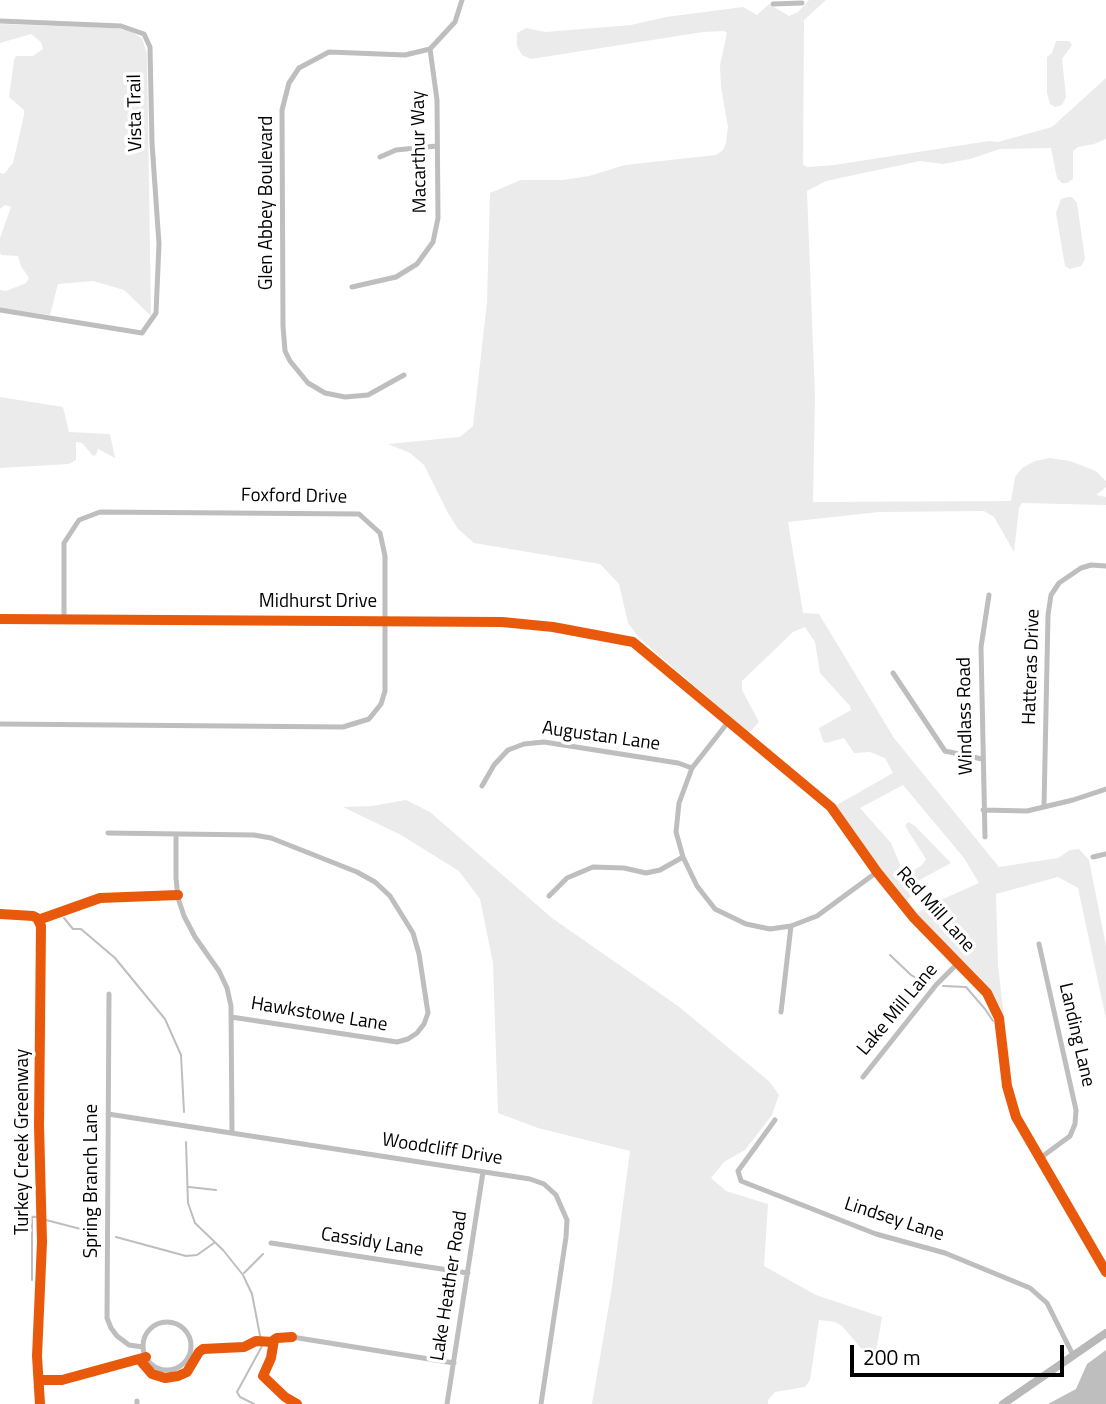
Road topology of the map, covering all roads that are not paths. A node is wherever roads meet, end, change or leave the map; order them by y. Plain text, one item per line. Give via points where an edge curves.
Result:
1 (462, 0) edge
2 (787, 2) edge
3 (802, 3) dead end
4 (773, 4) dead end
5 (0, 21) edge
6 (430, 49) junction
7 (437, 146) junction
8 (380, 157) dead end
9 (352, 287) dead end
10 (0, 310) edge
11 (404, 375) dead end
12 (1106, 566) edge
13 (989, 595) dead end
14 (64, 618) junction
15 (0, 619) edge
16 (386, 620) junction
17 (633, 642) joint
18 (894, 673) dead end
19 (729, 722) junction
20 (0, 724) edge
21 (982, 759) junction
22 (692, 768) junction
23 (482, 786) dead end
24 (1106, 789) edge
25 (1044, 807) junction
26 (983, 810) junction
27 (108, 833) dead end
28 (176, 835) junction
29 (985, 837) dead end
30 (1106, 854) edge
31 (683, 857) junction
32 (1093, 857) dead end
33 (877, 872) junction
34 (550, 896) dead end
35 (791, 926) junction
36 (1039, 944) dead end
37 (958, 963) junction
38 (109, 994) dead end
39 (781, 1012) dead end
40 (231, 1017) junction
41 (863, 1077) dead end
42 (108, 1114) junction
43 (775, 1120) dead end
44 (232, 1133) junction
45 (1039, 1159) junction
46 (483, 1172) junction
47 (271, 1243) dead end
48 (1106, 1272) edge
49 (468, 1273) junction
50 (1106, 1333) edge
51 (292, 1337) dead end
52 (143, 1347) junction
53 (1073, 1355) junction
54 (454, 1363) junction
55 (447, 1404) edge
56 (541, 1404) edge
57 (1003, 1404) edge

1 - 6 street via 455,22
2 - 3 street
2 - 4 street
5 - 10 street, Vista Trail via 121,26 144,34 150,47 159,244 156,313 142,333
6 - 7 street, Macarthur Way
6 - 11 street, Glen Abbey Boulevard via 405,55 330,52 299,68 289,83 282,110 285,351 308,383 324,393 368,395
7 - 8 street via 396,150
7 - 9 street, Macarthur Way via 438,218 432,242 417,264 396,277
12 - 25 street, Hatteras Drive via 1081,568 1059,583 1051,595
13 - 21 street, Windlass Road via 981,647
14 - 15 street, Midhurst Drive
14 - 16 street, Midhurst Drive
14 - 16 street, Foxford Drive via 64,543 79,520 100,512 313,512 359,514 380,533
16 - 17 street, Midhurst Drive via 502,622
16 - 20 street, Foxford Drive via 386,691 376,712 358,724
17 - 19 street, Red Mill Lane
18 - 21 street via 945,751
19 - 22 street
19 - 33 street, Red Mill Lane via 831,807
21 - 26 street, Windlass Road
22 - 23 street, Augustan Lane via 544,742 508,750
22 - 31 street via 679,803 676,832
24 - 25 street
25 - 26 street
26 - 29 street, Windlass Road
27 - 28 street, Hawkstowe Lane
28 - 40 street via 178,898 195,937 227,988
28 - 40 street, Hawkstowe Lane via 271,838 357,872 390,896 413,933 428,1013 424,1024 408,1039 397,1042
30 - 32 street
31 - 34 street via 646,873 593,867 567,878
31 - 35 street via 715,909 746,924 770,929
33 - 35 street via 817,916
33 - 37 street, Red Mill Lane
35 - 39 street
36 - 45 street, Landing Lane via 1076,1110 1070,1136
37 - 41 street, Lake Mill Lane
37 - 45 street, Red Mill Lane via 993,1003 1016,1117
38 - 42 street, Spring Branch Lane
40 - 44 street
42 - 44 street, Woodcliff Drive
42 - 52 street, Spring Branch Lane via 107,1318 117,1336 129,1345
43 - 53 street, Lindsey Lane via 738,1171 740,1181 876,1234 945,1252 1030,1288 1047,1303
44 - 46 street, Woodcliff Drive
45 - 48 street, Red Mill Lane
46 - 49 street, Lake Heather Road
46 - 56 street, Woodcliff Drive via 544,1184 556,1195 567,1220
47 - 49 street, Cassidy Lane
49 - 54 street, Lake Heather Road
50 - 53 street
51 - 54 street
52 - 52 street, Spring Branch Lane via 148,1362 169,1371 183,1365 192,1345 185,1329 170,1322 154,1326
53 - 57 street
54 - 55 street, Lake Heather Road

